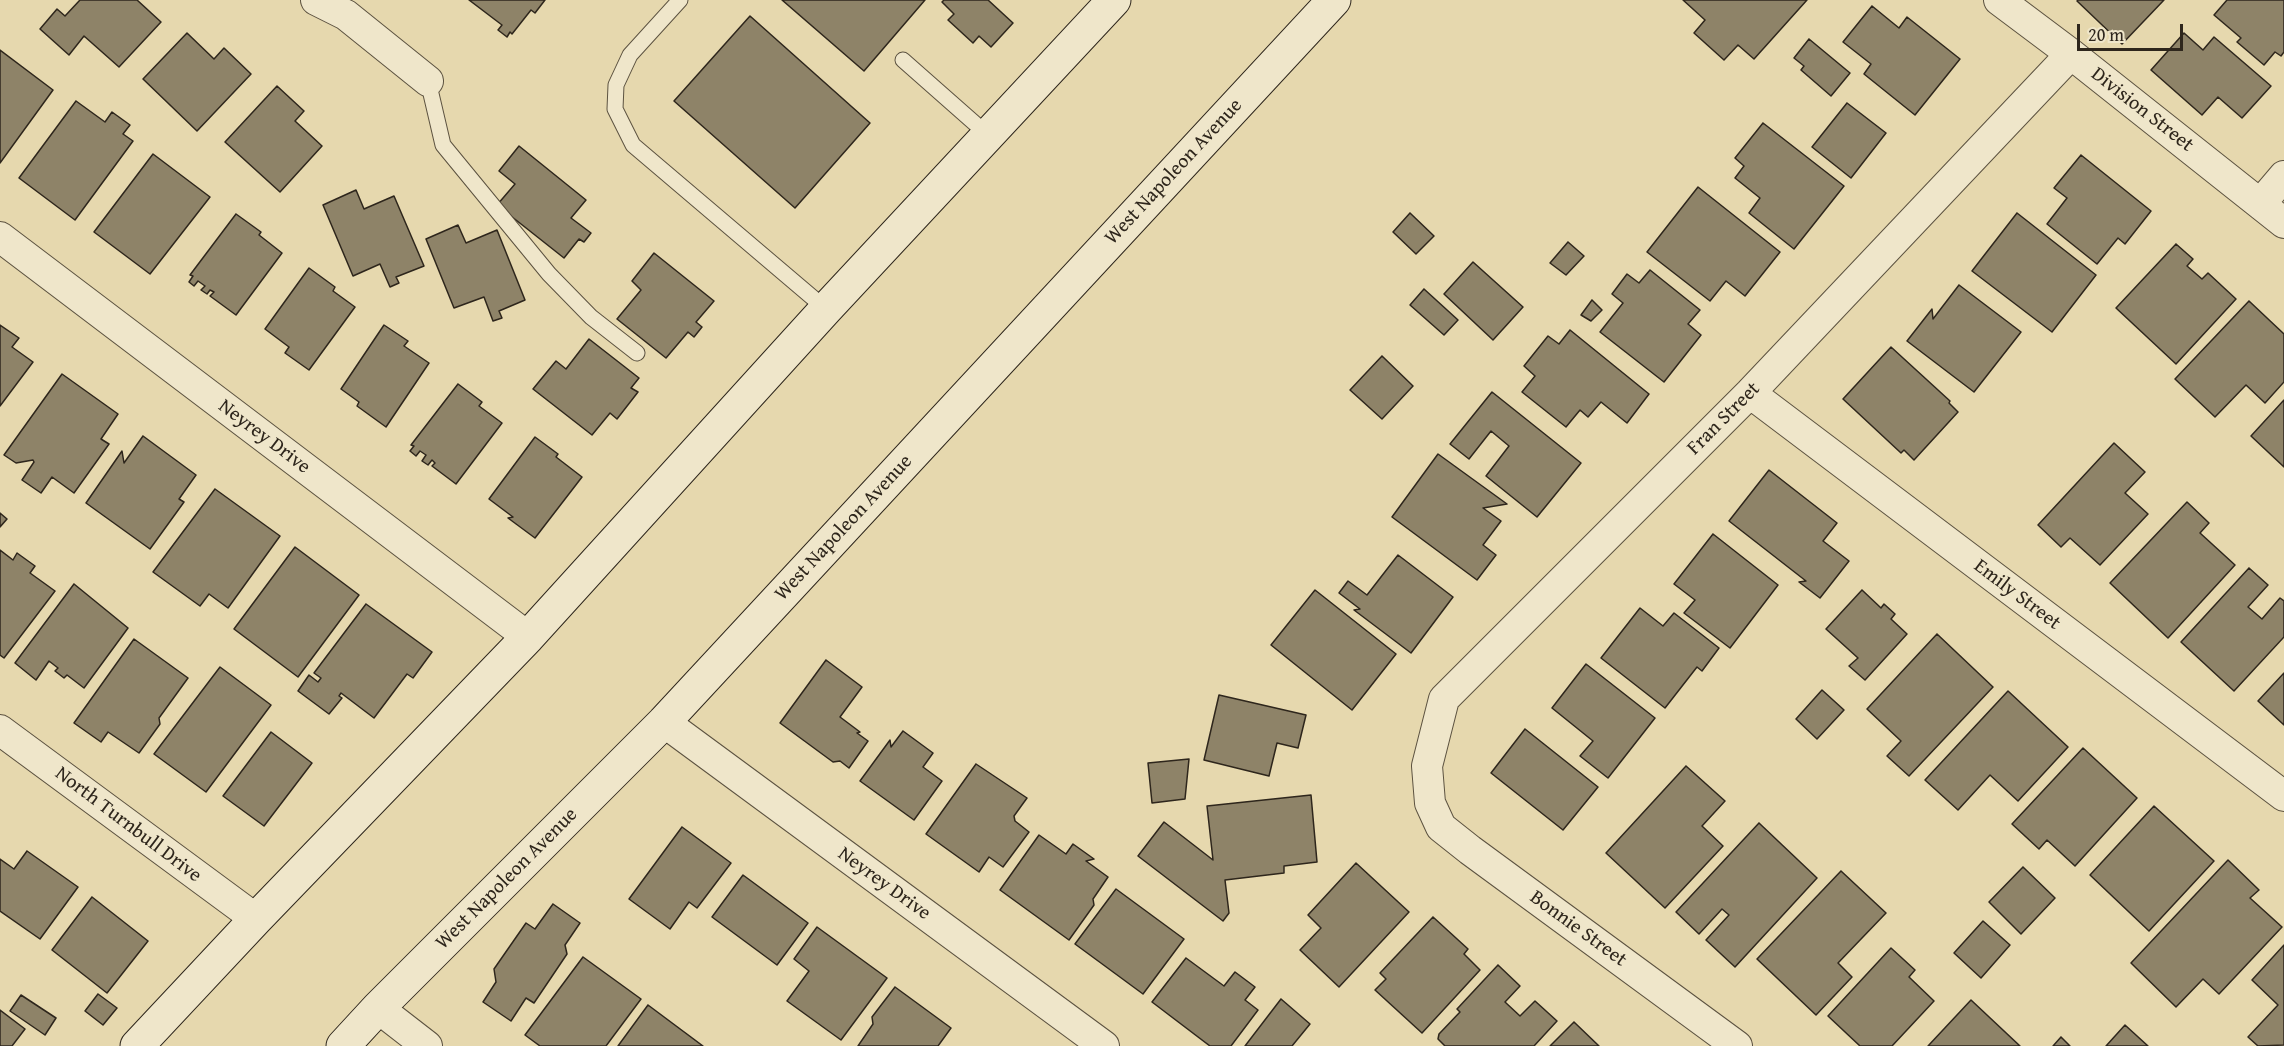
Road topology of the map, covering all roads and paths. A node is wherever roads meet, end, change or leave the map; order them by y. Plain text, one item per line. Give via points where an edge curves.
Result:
1 (316, 0) edge
2 (680, 0) edge
3 (1114, 0) edge
4 (1334, 0) edge
5 (1999, 0) edge
6 (353, 8) edge
7 (2071, 54) junction
8 (903, 60) dead end
9 (428, 81) joint
10 (988, 135) junction
11 (2284, 176) edge
12 (2261, 203) junction
13 (2284, 223) edge
14 (0, 237) edge
15 (826, 309) junction
16 (637, 353) dead end
17 (1750, 393) junction
18 (528, 637) junction
19 (664, 722) junction
20 (0, 730) edge
21 (2284, 796) edge
22 (1430, 803) joint
23 (256, 920) junction
24 (378, 1008) junction
25 (138, 1046) edge
26 (343, 1046) edge
27 (427, 1046) edge
28 (1104, 1046) edge
29 (1737, 1046) edge

1 - 6 street
2 - 15 lane via 630,54 616,85 615,109 633,145
3 - 10 main road
4 - 19 main road, West Napoleon Avenue
5 - 7 street, Division Street
6 - 9 street
7 - 12 street, Division Street
7 - 17 street, Fran Street
8 - 10 lane
9 - 16 lane via 443,145 549,274 591,317
10 - 15 main road
11 - 12 street
12 - 13 street, Division Street
14 - 18 street, Neyrey Drive
15 - 18 main road
17 - 21 street, Emily Street
17 - 22 street, Fran Street via 1444,699 1427,766
18 - 23 main road
19 - 24 main road, West Napoleon Avenue
19 - 28 street, Neyrey Drive
20 - 23 street, North Turnbull Drive
22 - 29 street, Bonnie Street via 1441,827 1470,850
23 - 25 main road
24 - 26 main road, West Napoleon Avenue
24 - 27 street

